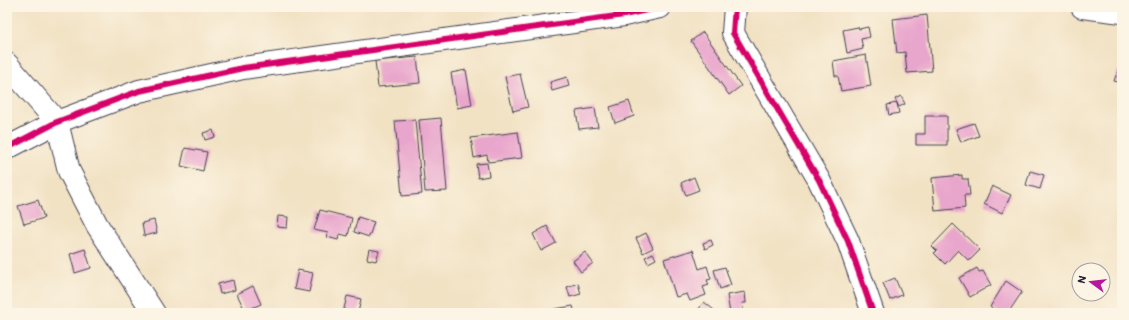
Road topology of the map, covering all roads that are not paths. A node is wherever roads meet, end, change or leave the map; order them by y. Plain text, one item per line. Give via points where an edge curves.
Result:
1 (660, 7) edge
2 (735, 7) edge
3 (1082, 7) edge
4 (1122, 12) edge
5 (7, 64) edge
6 (57, 122) junction
7 (7, 148) edge
8 (154, 313) edge
9 (873, 313) edge

1 - 6 street via 586,20 243,68 139,91
2 - 9 street via 733,33 819,180 848,240
3 - 4 street
5 - 6 street
6 - 7 street
6 - 8 street via 69,171 97,225

